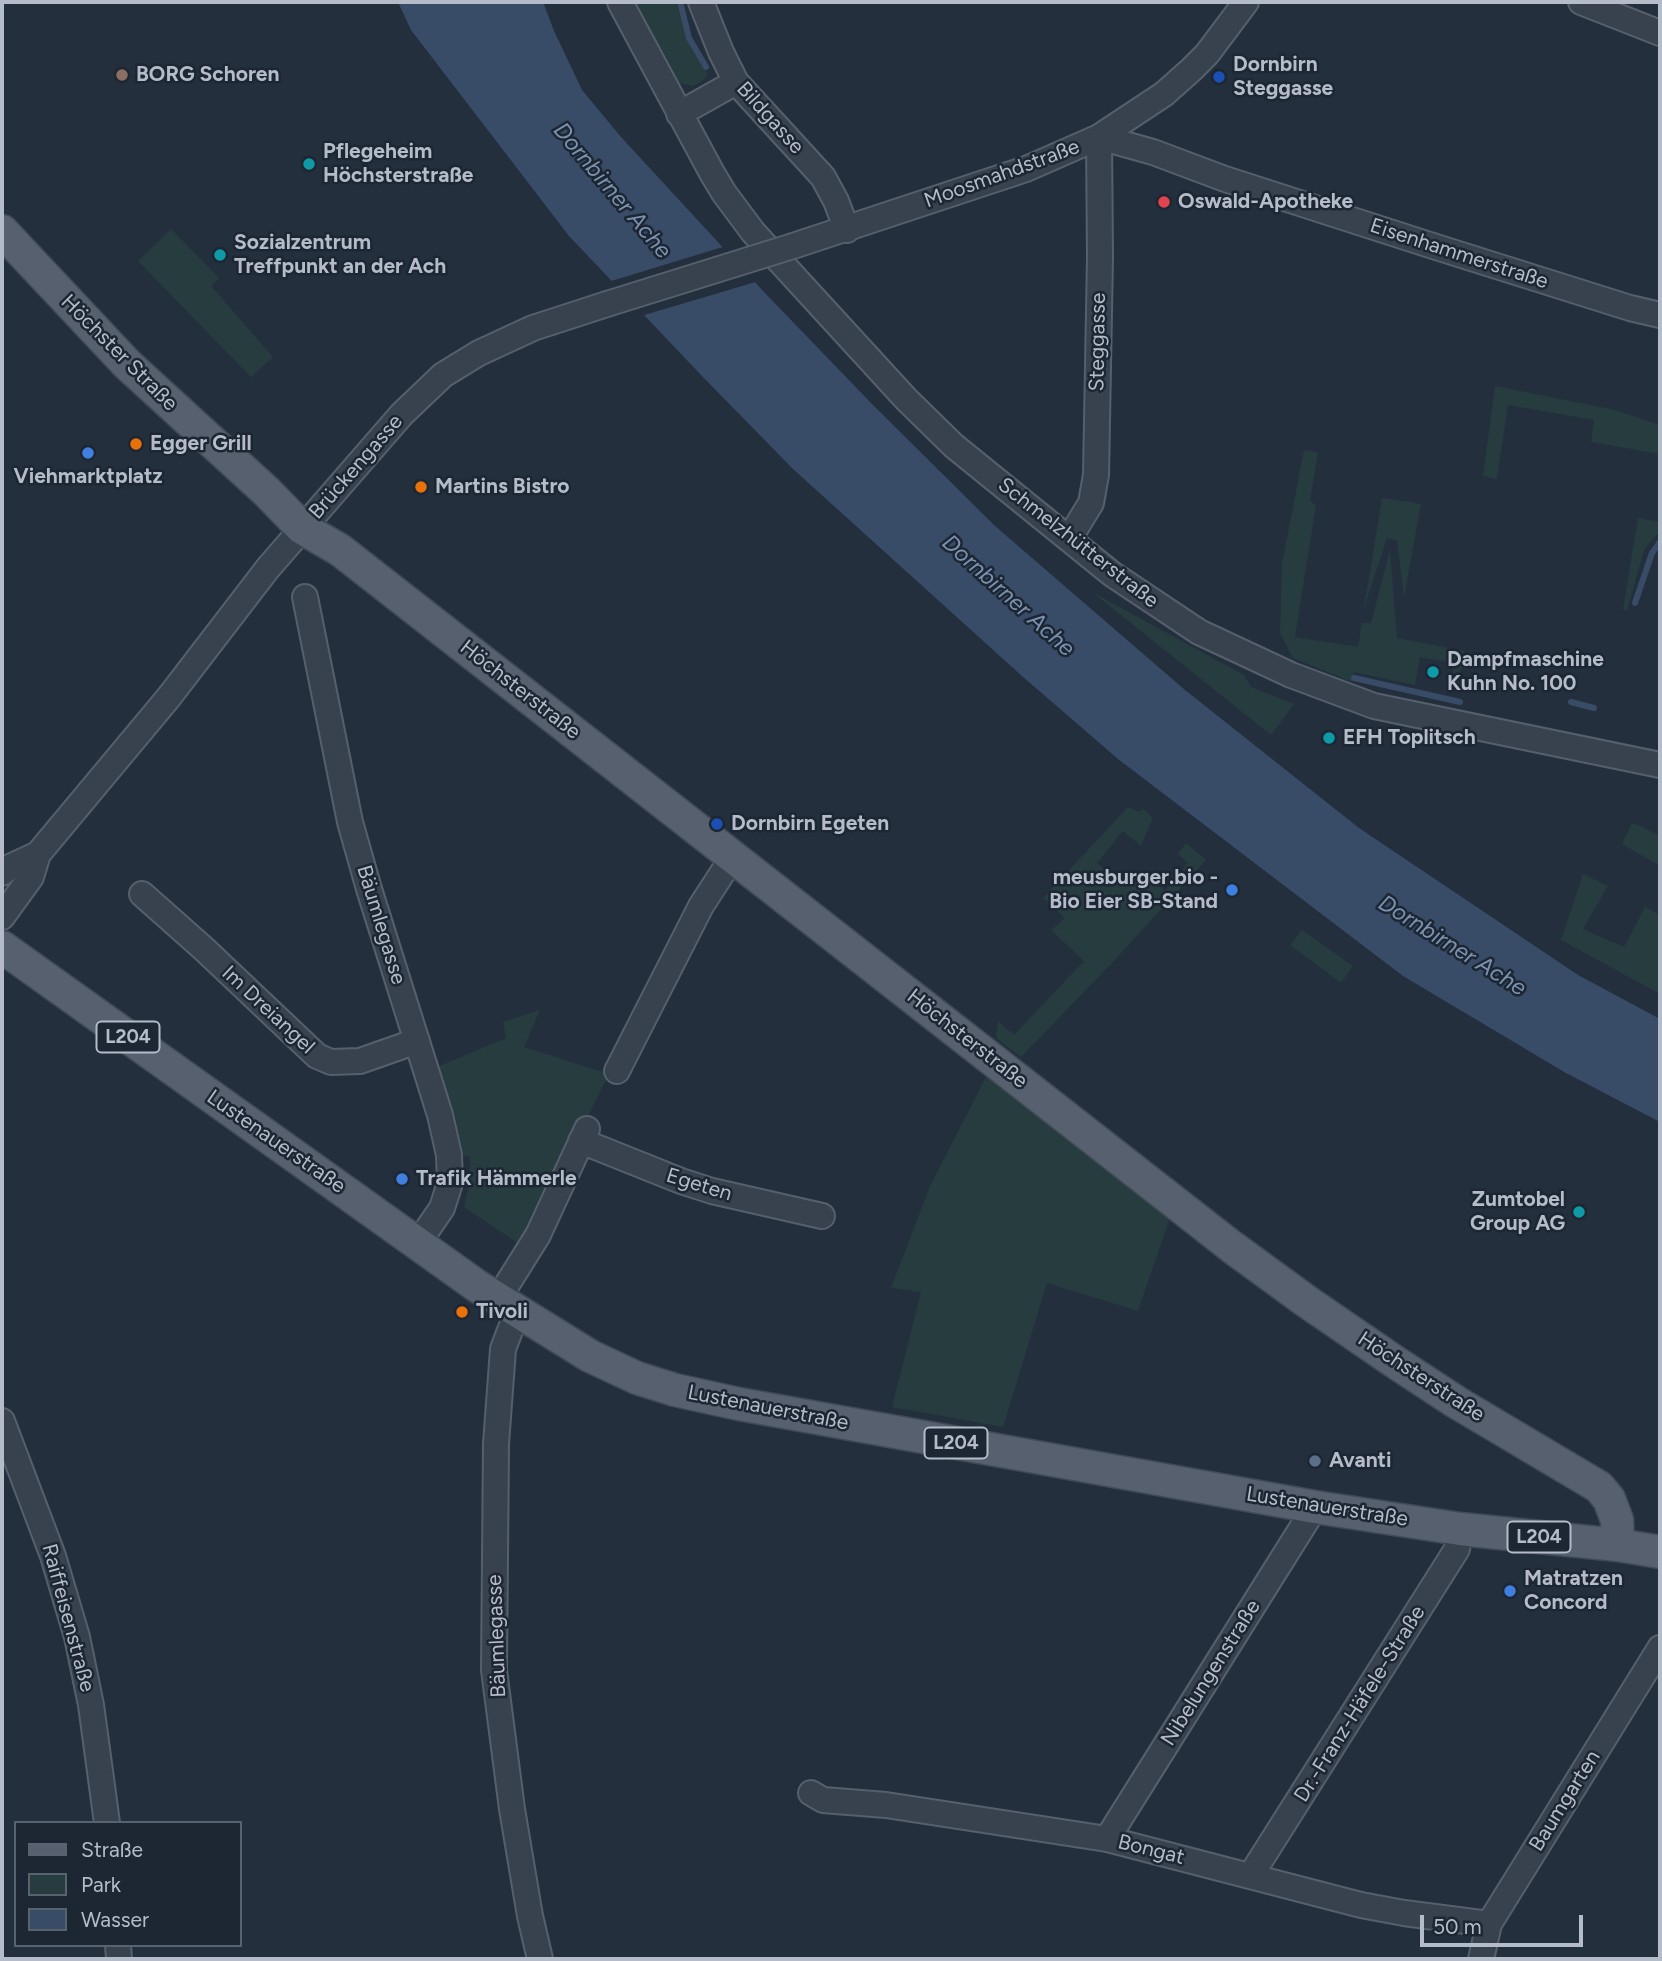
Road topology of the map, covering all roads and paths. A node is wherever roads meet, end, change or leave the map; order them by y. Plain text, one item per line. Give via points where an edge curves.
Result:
1 (620, 2) edge
2 (701, 2) edge
3 (1246, 2) edge
4 (1581, 2) edge
5 (1660, 33) edge
6 (736, 82) junction
7 (679, 114) junction
8 (1100, 137) junction
9 (846, 230) junction
10 (2, 231) edge
11 (793, 246) joint
12 (1660, 315) edge
13 (302, 528) junction
14 (1069, 539) junction
15 (305, 597) dead end
16 (1660, 765) edge
17 (38, 854) junction
18 (732, 858) junction
19 (2, 873) edge
20 (142, 894) dead end
21 (2, 917) edge
22 (2, 947) edge
23 (417, 1041) junction
24 (617, 1071) dead end
25 (822, 1216) dead end
26 (418, 1243) junction
27 (507, 1306) junction
28 (2, 1420) edge
29 (1315, 1507) junction
30 (1460, 1528) junction
31 (1618, 1545) junction
32 (1660, 1552) edge
33 (1660, 1648) edge
34 (811, 1793) dead end
35 (107, 1821) edge
36 (1107, 1839) junction
37 (1251, 1875) junction
38 (1489, 1924) junction
39 (540, 1959) edge
40 (1481, 1959) edge

1 - 7 street, Schmelzhütterstraße
2 - 6 street, Bildgasse
3 - 8 street, Moosmahdstraße via 1191,70
4 - 5 street
6 - 7 street
6 - 9 street, Bildgasse via 823,177
7 - 14 street, Schmelzhütterstraße via 753,232 906,399 954,446
8 - 9 street, Moosmahdstraße via 1026,169
8 - 12 street, Eisenhammerstraße
8 - 14 street, Steggasse via 1096,475 1091,503
9 - 11 street, Moosmahdstraße
10 - 13 main road, Höchster Straße via 127,363
11 - 13 street, Brückengasse, bridge via 533,328 460,363 402,414
13 - 17 street, Brückengasse
13 - 18 main road, Höchsterstraße via 340,550
14 - 16 street, Schmelzhütterstraße via 1199,632 1291,675 1374,706
15 - 23 street, Bäumlegasse via 350,822
17 - 19 street, Brückengasse
17 - 21 street, Brückengasse via 31,877
18 - 24 street via 701,906
18 - 31 main road, Höchsterstraße via 1306,1301 1456,1402 1599,1487 1617,1520
20 - 23 street, Im Dreiangel via 317,1056 331,1062 360,1061
22 - 26 main road, Lustenauerstraße / L204
23 - 26 street, Bäumlegasse via 442,1124 450,1182 442,1208
25 - 27 street, Egeten via 691,1185 584,1135
26 - 27 main road, Lustenauerstraße / L204
27 - 29 main road, Lustenauerstraße / L204 via 590,1356 675,1390
27 - 39 street, Bäumlegasse via 496,1444 494,1670 512,1809
28 - 35 street, Raiffeisenstraße via 53,1556 77,1637
29 - 30 main road, Lustenauerstraße / L204
29 - 36 street, Nibelungenstraße
30 - 31 main road, Lustenauerstraße / L204
30 - 37 street, Dr.-Franz-Häfele-Straße via 1457,1549
31 - 32 main road, Lustenauerstraße / L204
33 - 38 street, Baumgarten
34 - 36 street, Bongat via 823,1800 886,1805
36 - 37 street, Bongat
37 - 38 street, Bongat via 1361,1905
38 - 40 street, Baumgarten

